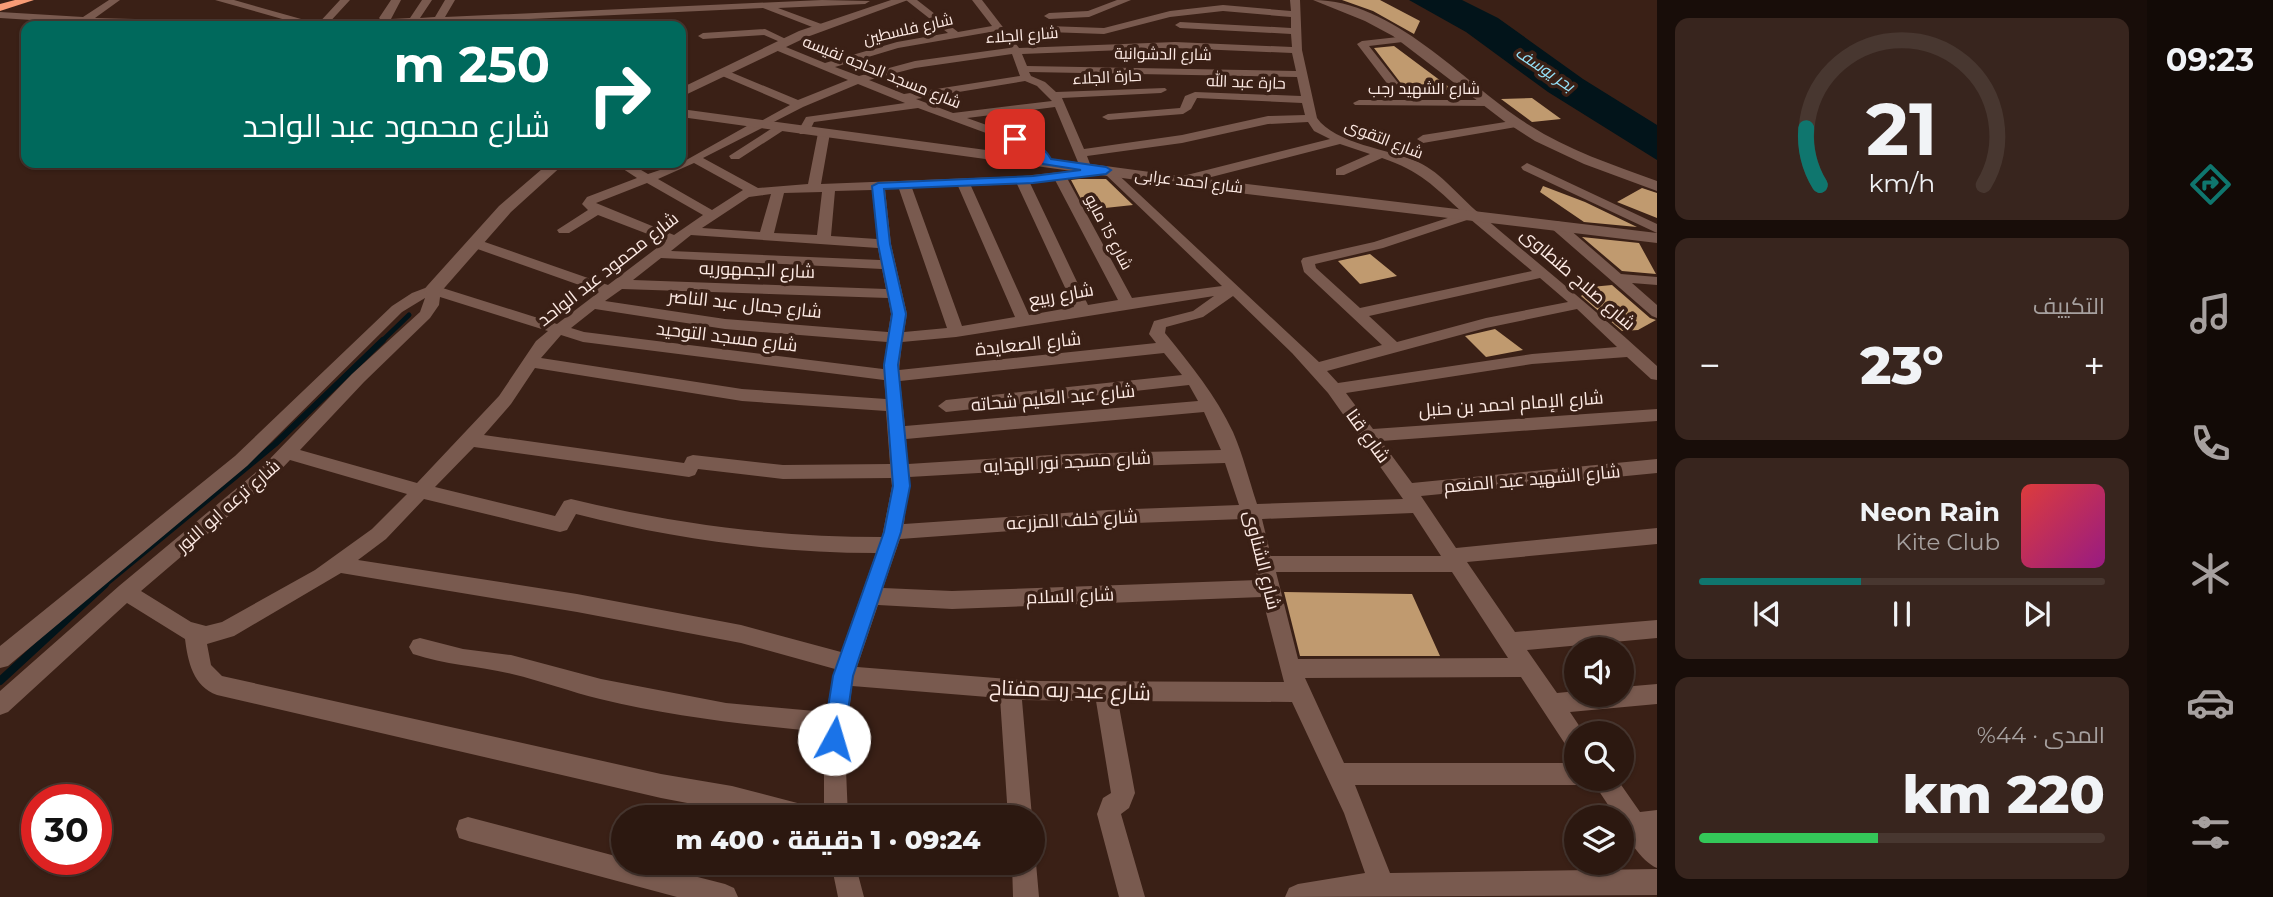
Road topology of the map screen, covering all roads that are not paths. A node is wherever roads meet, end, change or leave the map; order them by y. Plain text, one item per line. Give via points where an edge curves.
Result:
1 (28, 0) edge
2 (115, 0) edge
3 (221, 0) edge
4 (345, 0) edge
5 (396, 0) edge
6 (427, 0) edge
7 (450, 0) edge
8 (556, 0) edge
9 (902, 0) edge
10 (911, 0) edge
11 (977, 0) edge
12 (1126, 0) edge
13 (1295, 0) edge
14 (1319, 0) edge
15 (868, 3) edge
16 (760, 5) junction
17 (0, 8) edge
18 (568, 14) junction
19 (1295, 14) junction
20 (0, 15) edge
21 (552, 15) junction
22 (86, 20) junction
23 (438, 20) junction
24 (107, 21) edge
25 (301, 21) edge
26 (325, 21) edge
27 (386, 21) edge
28 (413, 21) joint
29 (454, 21) edge
30 (471, 21) edge
31 (517, 21) edge
32 (568, 21) edge
33 (1180, 25) dead end
34 (820, 27) junction
35 (999, 28) junction
36 (1048, 29) junction
37 (1295, 31) junction
38 (955, 34) junction
39 (703, 36) dead end
40 (1406, 39) junction
41 (782, 44) junction
42 (1046, 48) junction
43 (1015, 49) junction
44 (1297, 50) junction
45 (825, 66) junction
46 (724, 73) junction
47 (1024, 73) junction
48 (1302, 74) junction
49 (963, 75) dead end
50 (857, 79) junction
51 (1393, 83) dead end
52 (880, 89) junction
53 (1161, 90) dead end
54 (686, 91) edge
55 (1378, 93) dead end
56 (903, 98) junction
57 (1058, 99) junction
58 (1308, 100) junction
59 (1359, 103) dead end
60 (1389, 103) junction
61 (1489, 103) junction
62 (797, 104) junction
63 (920, 105) junction
64 (686, 114) edge
65 (951, 117) junction
66 (1108, 117) dead end
67 (1311, 118) junction
68 (1518, 124) junction
69 (761, 125) junction
70 (781, 128) junction
71 (804, 131) junction
72 (824, 133) junction
73 (1423, 139) dead end
74 (1342, 140) junction
75 (1381, 154) junction
76 (735, 156) dead end
77 (695, 159) junction
78 (1082, 160) junction
79 (1047, 162) junction
80 (686, 163) edge
81 (1527, 167) dead end
82 (548, 168) edge
83 (629, 168) edge
84 (674, 168) edge
85 (1107, 170) junction
86 (1339, 172) dead end
87 (1060, 177) junction
88 (649, 179) junction
89 (1022, 180) junction
90 (1180, 181) junction
91 (963, 183) junction
92 (904, 185) junction
93 (878, 186) junction
94 (1657, 186) edge
95 (822, 188) junction
96 (779, 189) junction
97 (754, 191) junction
98 (594, 205) junction
99 (1472, 214) junction
100 (712, 215) junction
101 (1556, 225) junction
102 (1657, 229) edge
103 (564, 230) dead end
104 (682, 235) junction
105 (766, 235) junction
106 (1657, 238) edge
107 (824, 239) junction
108 (474, 243) junction
109 (884, 244) junction
110 (655, 254) junction
111 (888, 265) junction
112 (1543, 274) junction
113 (1618, 278) junction
114 (1657, 281) edge
115 (613, 287) junction
116 (433, 289) junction
117 (1233, 289) junction
118 (895, 294) junction
119 (1127, 303) junction
120 (592, 304) junction
121 (1580, 304) junction
122 (1083, 310) junction
123 (1657, 313) edge
124 (1357, 314) junction
125 (1024, 321) junction
126 (558, 330) junction
127 (956, 332) junction
128 (895, 338) junction
129 (1168, 347) junction
130 (1393, 348) junction
131 (1632, 351) junction
132 (530, 362) junction
133 (1316, 368) junction
134 (1657, 375) edge
135 (892, 376) junction
136 (1194, 379) junction
137 (1334, 389) junction
138 (895, 406) junction
139 (946, 406) dead end
140 (1212, 407) junction
141 (1657, 415) edge
142 (898, 433) junction
143 (1368, 436) junction
144 (470, 440) junction
145 (289, 453) junction
146 (1233, 456) junction
147 (1657, 466) edge
148 (902, 471) junction
149 (421, 491) junction
150 (1413, 498) junction
151 (1251, 513) junction
152 (1657, 537) edge
153 (890, 538) junction
154 (1454, 560) junction
155 (1263, 564) junction
156 (340, 565) junction
157 (1269, 588) junction
158 (126, 592) junction
159 (872, 596) junction
160 (1657, 629) edge
161 (195, 634) junction
162 (1509, 642) junction
163 (420, 647) dead end
164 (0, 659) edge
165 (1525, 667) junction
166 (845, 670) junction
167 (1290, 670) junction
168 (1010, 690) junction
169 (1105, 692) junction
170 (1298, 692) junction
171 (1657, 694) edge
172 (1551, 704) junction
173 (0, 705) edge
174 (835, 723) junction
175 (1564, 723) edge
176 (1337, 774) junction
177 (1564, 774) edge
178 (1615, 791) edge
179 (756, 805) edge
180 (835, 805) edge
181 (1019, 805) edge
182 (1646, 823) edge
183 (468, 829) dead end
184 (1657, 856) edge
185 (845, 875) edge
186 (1025, 875) edge
187 (1657, 882) edge
188 (1382, 886) junction
189 (725, 897) edge
190 (851, 897) edge
191 (1026, 897) edge
192 (1132, 897) edge
193 (1298, 897) edge

1 - 17 highway
2 - 22 street
3 - 25 street
4 - 26 street
5 - 27 street
6 - 28 street
7 - 23 street
8 - 21 street
9 - 15 street
10 - 38 street
11 - 35 street
12 - 36 street via 1089,14 1051,12
13 - 19 street
14 - 40 street via 1366,17
15 - 16 street
15 - 34 street
16 - 18 street
16 - 34 street
18 - 21 street
18 - 32 street
19 - 36 street via 1223,8 1165,15 1111,30
19 - 37 street
20 - 22 street
21 - 31 street
22 - 24 street
23 - 28 street
23 - 29 street
30 - 31 street via 489,13
33 - 37 street
34 - 41 street
35 - 38 street, شارع فلسطين
35 - 43 street
36 - 42 street
37 - 44 street
38 - 45 street, شارع فلسطين
39 - 41 street, شارع مسجد الحاجه نفيسه via 765,32
40 - 51 street via 1362,44
40 - 61 street
41 - 45 street, شارع مسجد الحاجه نفيسه
41 - 46 street
42 - 43 street, شارع الجلاء
42 - 44 street, شارع الجلاء via 1176,45
43 - 47 street
43 - 50 street, شارع الجلاء
44 - 48 street
45 - 50 street, شارع مسجد الحاجه نفيسه
46 - 54 street
46 - 62 street
47 - 48 street, شارع الدشوانية via 1187,69
47 - 56 street, شارع الدشوانية
47 - 57 street
48 - 58 street
49 - 52 street
50 - 52 street, شارع مسجد الحاجه نفيسه
50 - 62 street, شارع الجلاء
52 - 56 street, شارع مسجد الحاجه نفيسه
53 - 57 street, حارة الجلاء
55 - 60 street
56 - 63 street, شارع مسجد الحاجه نفيسه
57 - 65 street, حارة الجلاء
57 - 78 street
58 - 66 street, حارة عبد الله via 1195,96 1183,111
58 - 67 street
59 - 60 street, شارع الشهيد رجب
60 - 61 street, شارع الشهيد رجب
61 - 68 street
62 - 69 street, شارع الجلاء
63 - 65 street, شارع مسجد الحاجه نفيسه
63 - 71 street via 810,119
64 - 69 street, شارع احمد عرابى
65 - 79 street, شارع مسجد الحاجه نفيسه via 1036,147
67 - 74 street, شارع التقوى
67 - 78 street via 1268,120
68 - 73 street
68 - 94 street via 1577,156
69 - 70 street, شارع احمد عرابى
69 - 77 street, شارع الجلاء
70 - 71 street, شارع احمد عرابى
70 - 76 street
71 - 72 street, شارع احمد عرابى
72 - 79 street, شارع احمد عرابى
72 - 95 street
74 - 75 street, شارع التقوى
74 - 90 street
75 - 86 street
75 - 99 street, شارع التقوى via 1423,170
77 - 80 street, شارع الجلاء
77 - 97 street
78 - 79 street, شارع احمد عرابى
78 - 85 street, شارع احمد عرابى
81 - 102 street
82 - 108 street, شارع ترعه ابو النور
83 - 88 street
84 - 88 street, شارع الجلاء
85 - 87 street, شارع محمود عبد الواحد
85 - 90 street, شارع احمد عرابى
85 - 117 street, شارع قنا
87 - 89 street, شارع محمود عبد الواحد
87 - 119 street, شارع 15 مايو
88 - 98 street, شارع الجلاء
88 - 100 street
89 - 91 street, شارع محمود عبد الواحد
89 - 122 street
90 - 99 street, شارع احمد عرابى
91 - 92 street, شارع محمود عبد الواحد
91 - 125 street
92 - 93 street, شارع محمود عبد الواحد
92 - 127 street
93 - 95 street, شارع محمود عبد الواحد
93 - 109 street
95 - 96 street, شارع محمود عبد الواحد
95 - 107 street
96 - 97 street, شارع محمود عبد الواحد
96 - 105 street
97 - 100 street, شارع محمود عبد الواحد
98 - 103 street, شارع الجلاء
98 - 104 street
99 - 101 street, شارع احمد عرابى
99 - 112 street, شارع صلاح طنطاوى
99 - 124 street via 1378,245 1308,261 1309,269
100 - 104 street, شارع محمود عبد الواحد
101 - 106 street, شارع احمد عرابى
101 - 113 street
104 - 105 street
104 - 110 street, شارع محمود عبد الواحد
105 - 107 street
107 - 109 street
108 - 115 street, شارع الجمهوريه
108 - 116 street, شارع ترعه ابو النور
109 - 111 street
110 - 111 street
110 - 115 street, شارع محمود عبد الواحد
111 - 118 street
112 - 121 street, شارع صلاح طنطاوى
112 - 124 street
113 - 114 street
113 - 123 street
115 - 118 street, شارع الجمهوريه
115 - 120 street, شارع محمود عبد الواحد
116 - 126 street, شارع مسجد التوحيد
116 - 145 street, شارع ترعه ابو النور via 432,305 425,315
116 - 164 street, شارع ترعه ابو النور via 397,309 261,443
117 - 119 street, شارع ربيع
117 - 129 street via 1198,314 1159,324 1157,334
117 - 133 street, شارع قنا
118 - 128 street via 899,314
119 - 122 street, شارع ربيع
120 - 126 street, شارع محمود عبد الواحد
120 - 128 street, شارع جمال عبد الناصر via 725,324
121 - 130 street
121 - 131 street, شارع صلاح طنطاوى
122 - 125 street, شارع ربيع
124 - 130 street
125 - 127 street, شارع ربيع
126 - 132 street, شارع محمود عبد الواحد
126 - 135 street, شارع مسجد التوحيد via 597,339
127 - 128 street, شارع ربيع
128 - 135 street
129 - 135 street, شارع الصعايدة
129 - 136 street, شارع الشناوى
130 - 133 street
131 - 134 street, شارع صلاح طنطاوى
131 - 137 street via 1532,359
132 - 138 street via 742,395
132 - 144 street, شارع محمود عبد الواحد
133 - 137 street, شارع قنا
135 - 138 street
136 - 139 street
136 - 140 street, شارع الشناوى
137 - 143 street, شارع قنا
138 - 142 street
140 - 142 street, شارع عبد العليم شحاته
140 - 146 street, شارع الشناوى
141 - 143 street, شارع الإمام احمد بن حنبل
142 - 148 street
143 - 150 street, شارع قنا
144 - 148 street, شارع مسجد نور الهدايه via 689,470 693,462 783,472
144 - 149 street, شارع محمود عبد الواحد
145 - 149 street
145 - 158 street, شارع ترعه ابو النور
146 - 148 street, شارع مسجد نور الهدايه
146 - 151 street, شارع الشناوى
147 - 150 street, شارع الشهيد عبد المنعم
148 - 153 street
149 - 153 street, شارع خلف المزرعه via 560,525 571,506 742,539 815,544
149 - 156 street, شارع محمود عبد الواحد
150 - 151 street, شارع الشهيد عبد المنعم
150 - 154 street, شارع قنا
151 - 153 street, شارع خلف المزرعه via 1036,521
151 - 155 street, شارع الشناوى
152 - 154 street
153 - 159 street
154 - 155 street
154 - 162 street, شارع قنا
155 - 157 street, شارع الشناوى
156 - 161 street, شارع محمود عبد الواحد via 227,630
156 - 166 street, شارع عبد ربه مفتاح via 741,634
157 - 159 street, شارع السلام via 952,600
157 - 167 street, شارع الشناوى
158 - 161 street
158 - 173 street, شارع ترعه ابو النور
159 - 166 street
160 - 162 street
161 - 179 street via 204,675 217,685
162 - 165 street, شارع قنا
163 - 174 street via 671,703
165 - 167 street
165 - 172 street, شارع قنا
166 - 168 street, شارع عبد ربه مفتاح
166 - 174 street
167 - 170 street, شارع الشناوى
168 - 169 street, شارع عبد ربه مفتاح
168 - 181 street
169 - 170 street, شارع عبد ربه مفتاح
169 - 192 street via 1123,793 1109,814
170 - 176 street, شارع الشناوى
171 - 172 street
172 - 175 street, شارع قنا
174 - 180 street
176 - 177 street
176 - 188 street, شارع الشناوى
178 - 182 street
182 - 184 street
183 - 189 street
185 - 190 street
186 - 191 street
187 - 188 street
188 - 193 street

